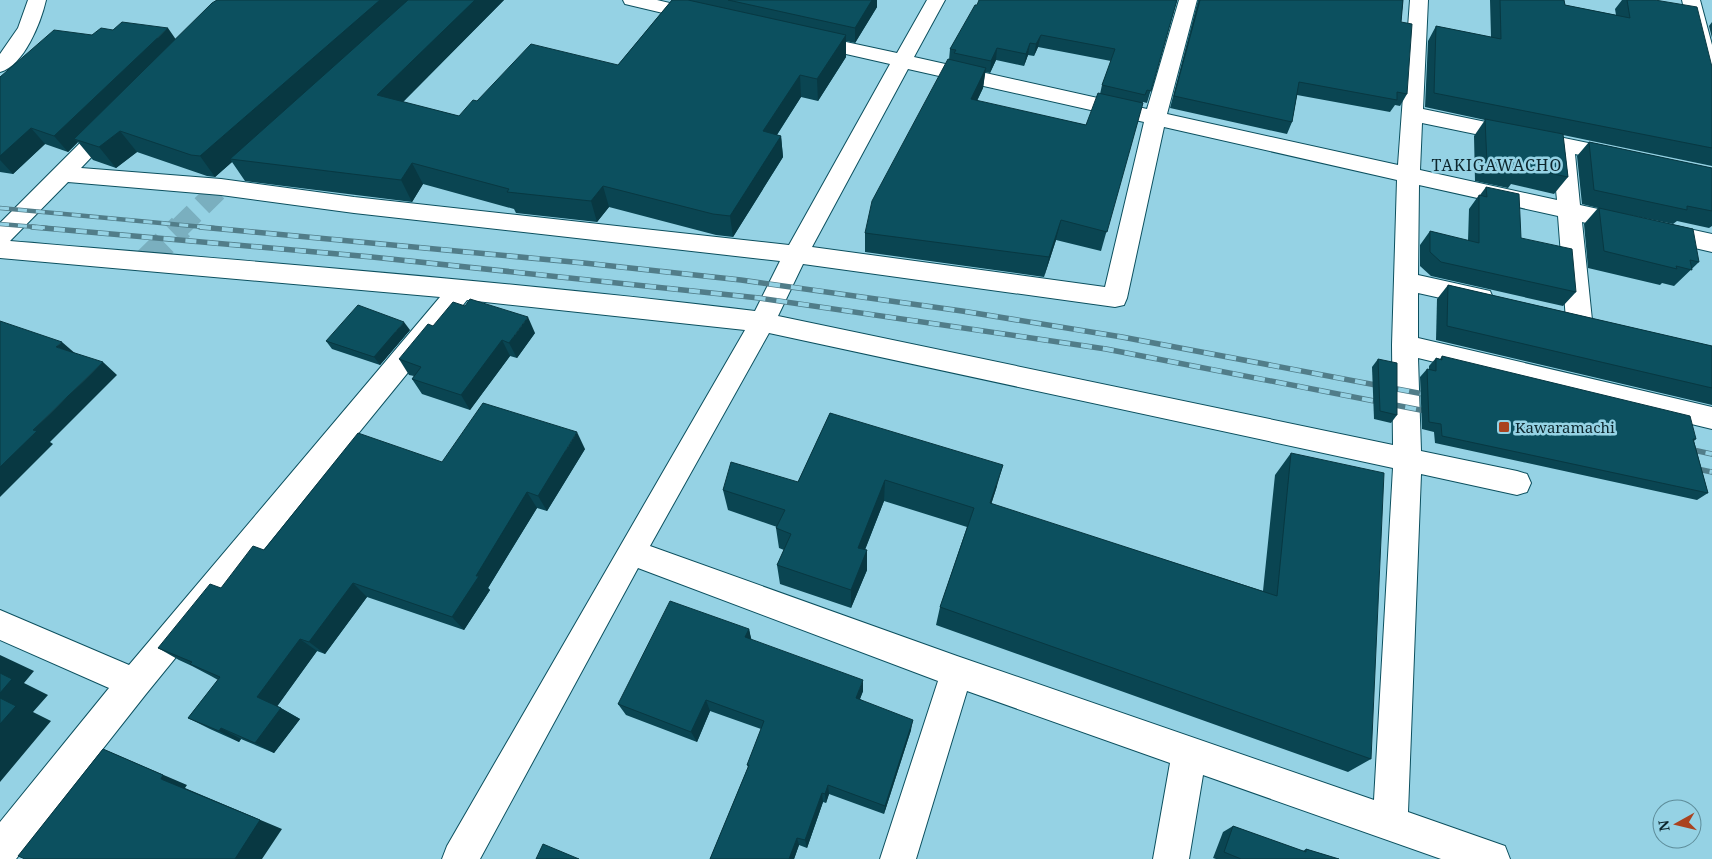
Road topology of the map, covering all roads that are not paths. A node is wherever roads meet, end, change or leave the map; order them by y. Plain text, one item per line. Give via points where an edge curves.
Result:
1 (37, 0) edge
2 (632, 0) edge
3 (936, 0) edge
4 (1188, 0) edge
5 (1418, 0) edge
6 (1691, 0) edge
7 (665, 3) edge
8 (719, 20) edge
9 (787, 35) edge
10 (902, 62) junction
11 (0, 66) edge
12 (1712, 86) edge
13 (124, 111) edge
14 (1412, 114) junction
15 (1155, 119) junction
16 (1564, 145) junction
17 (1638, 160) edge
18 (243, 167) edge
19 (61, 174) junction
20 (1408, 176) junction
21 (221, 187) junction
22 (1569, 212) junction
23 (0, 236) edge
24 (1712, 243) edge
25 (0, 249) edge
26 (796, 254) junction
27 (1406, 282) junction
28 (460, 291) junction
29 (1502, 303) edge
30 (1579, 320) edge
31 (762, 322) junction
32 (1405, 345) junction
33 (1712, 418) edge
34 (1407, 461) junction
35 (1517, 483) dead end
36 (631, 552) junction
37 (0, 625) edge
38 (957, 672) junction
39 (134, 683) junction
40 (1189, 753) junction
41 (1390, 824) junction
42 (0, 850) edge
43 (460, 859) edge
44 (898, 859) edge
45 (1171, 859) edge
46 (1492, 859) edge

1 - 11 street via 24,38
2 - 7 street
3 - 10 street
4 - 15 street
5 - 14 street
6 - 12 street
7 - 8 street
9 - 10 street
10 - 15 street
10 - 26 street
13 - 19 street
14 - 16 street
14 - 20 street
15 - 20 street
15 - 26 street via 1115,298
16 - 17 street
16 - 22 street
18 - 21 street
19 - 21 street
19 - 23 street
20 - 22 street
20 - 27 street
21 - 26 street
22 - 24 street
22 - 30 street
25 - 28 street
26 - 31 street
27 - 29 street
27 - 32 street
28 - 31 street
28 - 39 street
31 - 34 street
31 - 36 street
32 - 33 street
32 - 34 street
34 - 35 street
34 - 41 street
36 - 38 street
36 - 43 street
37 - 39 street
38 - 40 street
38 - 44 street
39 - 42 street
40 - 41 street
40 - 45 street
41 - 46 street

